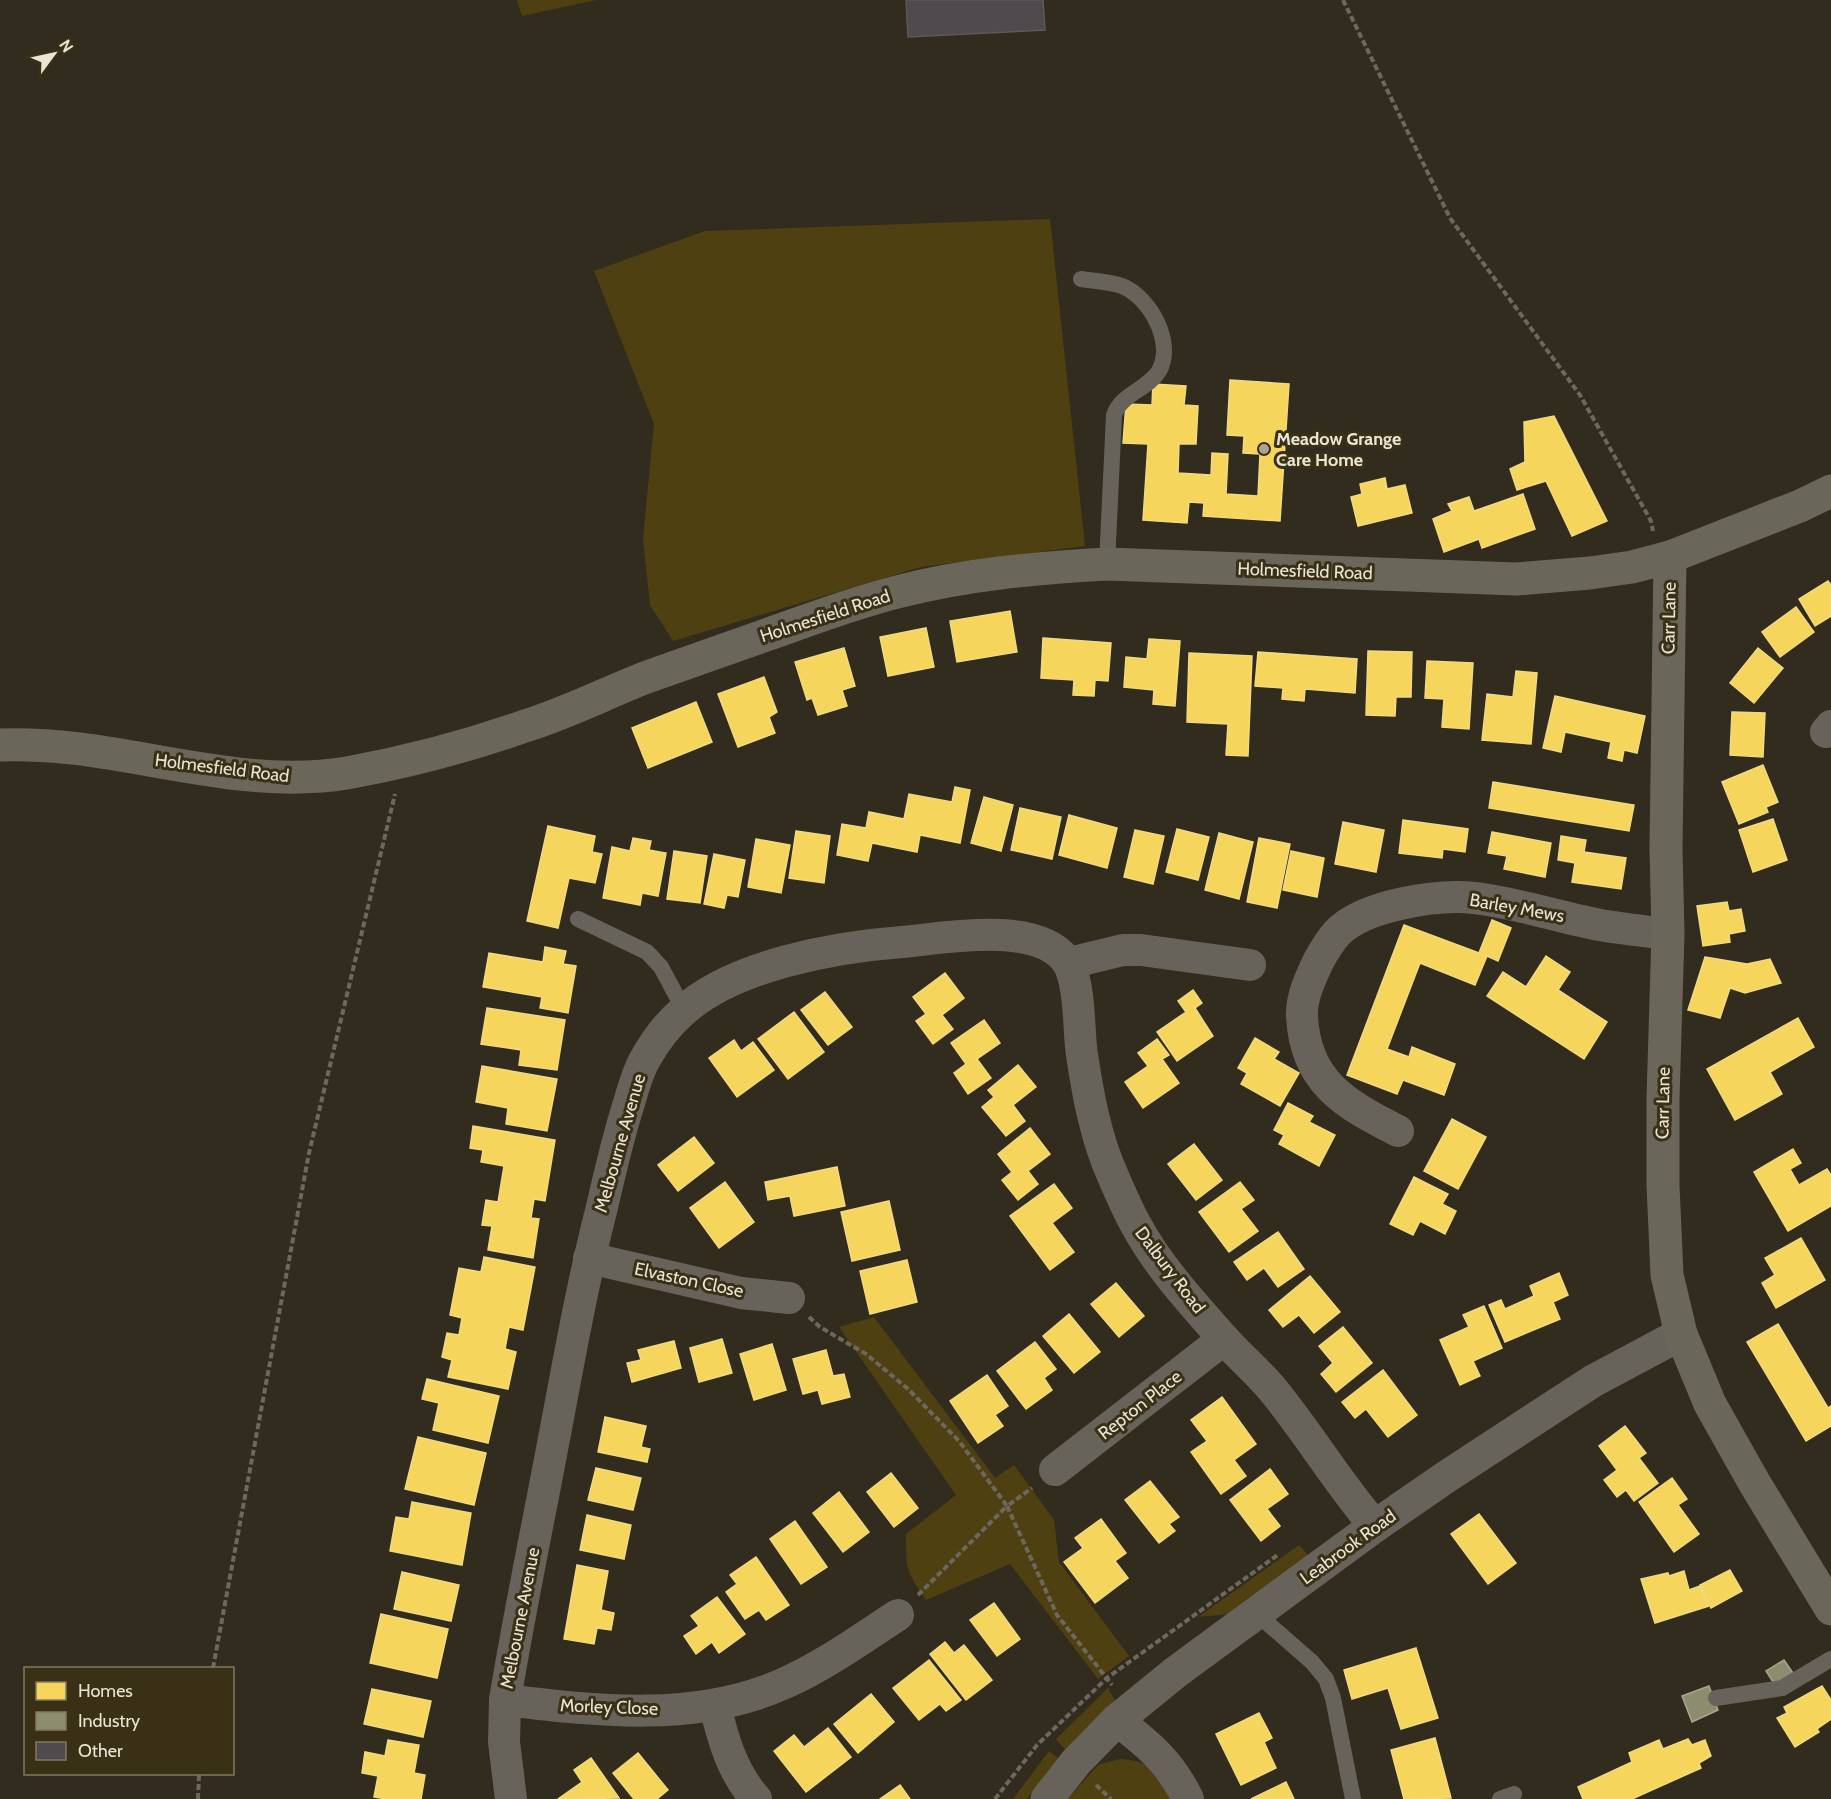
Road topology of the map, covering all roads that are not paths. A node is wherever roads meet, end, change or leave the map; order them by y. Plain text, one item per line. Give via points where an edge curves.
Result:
1 (1081, 279) dead end
2 (1831, 491) edge
3 (1665, 559) junction
4 (1107, 564) junction
5 (0, 745) edge
6 (578, 919) dead end
7 (1668, 934) junction
8 (1069, 963) junction
9 (1250, 965) dead end
10 (684, 1010) junction
11 (1398, 1131) dead end
12 (589, 1258) junction
13 (789, 1298) road end
14 (1681, 1334) junction
15 (1224, 1339) junction
16 (1055, 1470) road end
17 (1375, 1527) junction
18 (1831, 1609) edge
19 (1257, 1614) junction
20 (898, 1615) road end
21 (1831, 1659) edge
22 (1716, 1698) dead end
23 (505, 1700) junction
24 (715, 1706) junction
25 (1124, 1714) junction
26 (511, 1799) edge
27 (756, 1799) edge
28 (1047, 1799) edge
29 (1188, 1799) edge
30 (1353, 1799) edge

1 - 4 lane via 1123,287 1144,302 1160,325 1165,351 1159,371 1118,405 1114,415
2 - 3 main road, Holmesfield Road
3 - 4 main road, Holmesfield Road via 1590,573 1516,579
3 - 7 main road, Carr Lane
4 - 5 main road, Holmesfield Road via 1041,568 894,592 647,678 526,726 346,773 293,778 86,750
6 - 10 lane via 646,952 666,975
7 - 11 street, Barley Mews via 1600,925 1474,898 1413,903 1378,910 1351,922 1323,952 1311,979 1302,1014 1304,1038 1313,1064 1327,1086 1358,1110
7 - 14 main road, Carr Lane via 1663,1185 1667,1275
8 - 9 street via 1112,952 1141,950
8 - 10 street, Melbourne Avenue via 1042,942 1018,936 866,945 748,974 704,995
8 - 15 street, Dalbury Road via 1093,1113 1110,1171 1136,1226 1171,1278
10 - 12 street, Melbourne Avenue via 642,1063 622,1125
12 - 13 street, Elvaston Close via 741,1293
12 - 23 street, Melbourne Avenue
14 - 17 street, Leabrook Road via 1539,1415
14 - 18 main road, Carr Lane via 1710,1404
15 - 16 street, Repton Place
15 - 17 street, Dalbury Road via 1276,1394
17 - 19 street, Leabrook Road
19 - 25 street, Leabrook Road
19 - 30 lane via 1326,1679
20 - 24 street, Morley Close via 785,1683
21 - 22 lane via 1782,1688
23 - 24 street, Morley Close via 629,1711
23 - 26 street, Melbourne Avenue via 504,1742
24 - 27 street via 732,1762
25 - 28 street, Leabrook Road via 1076,1762
25 - 29 street via 1158,1752

